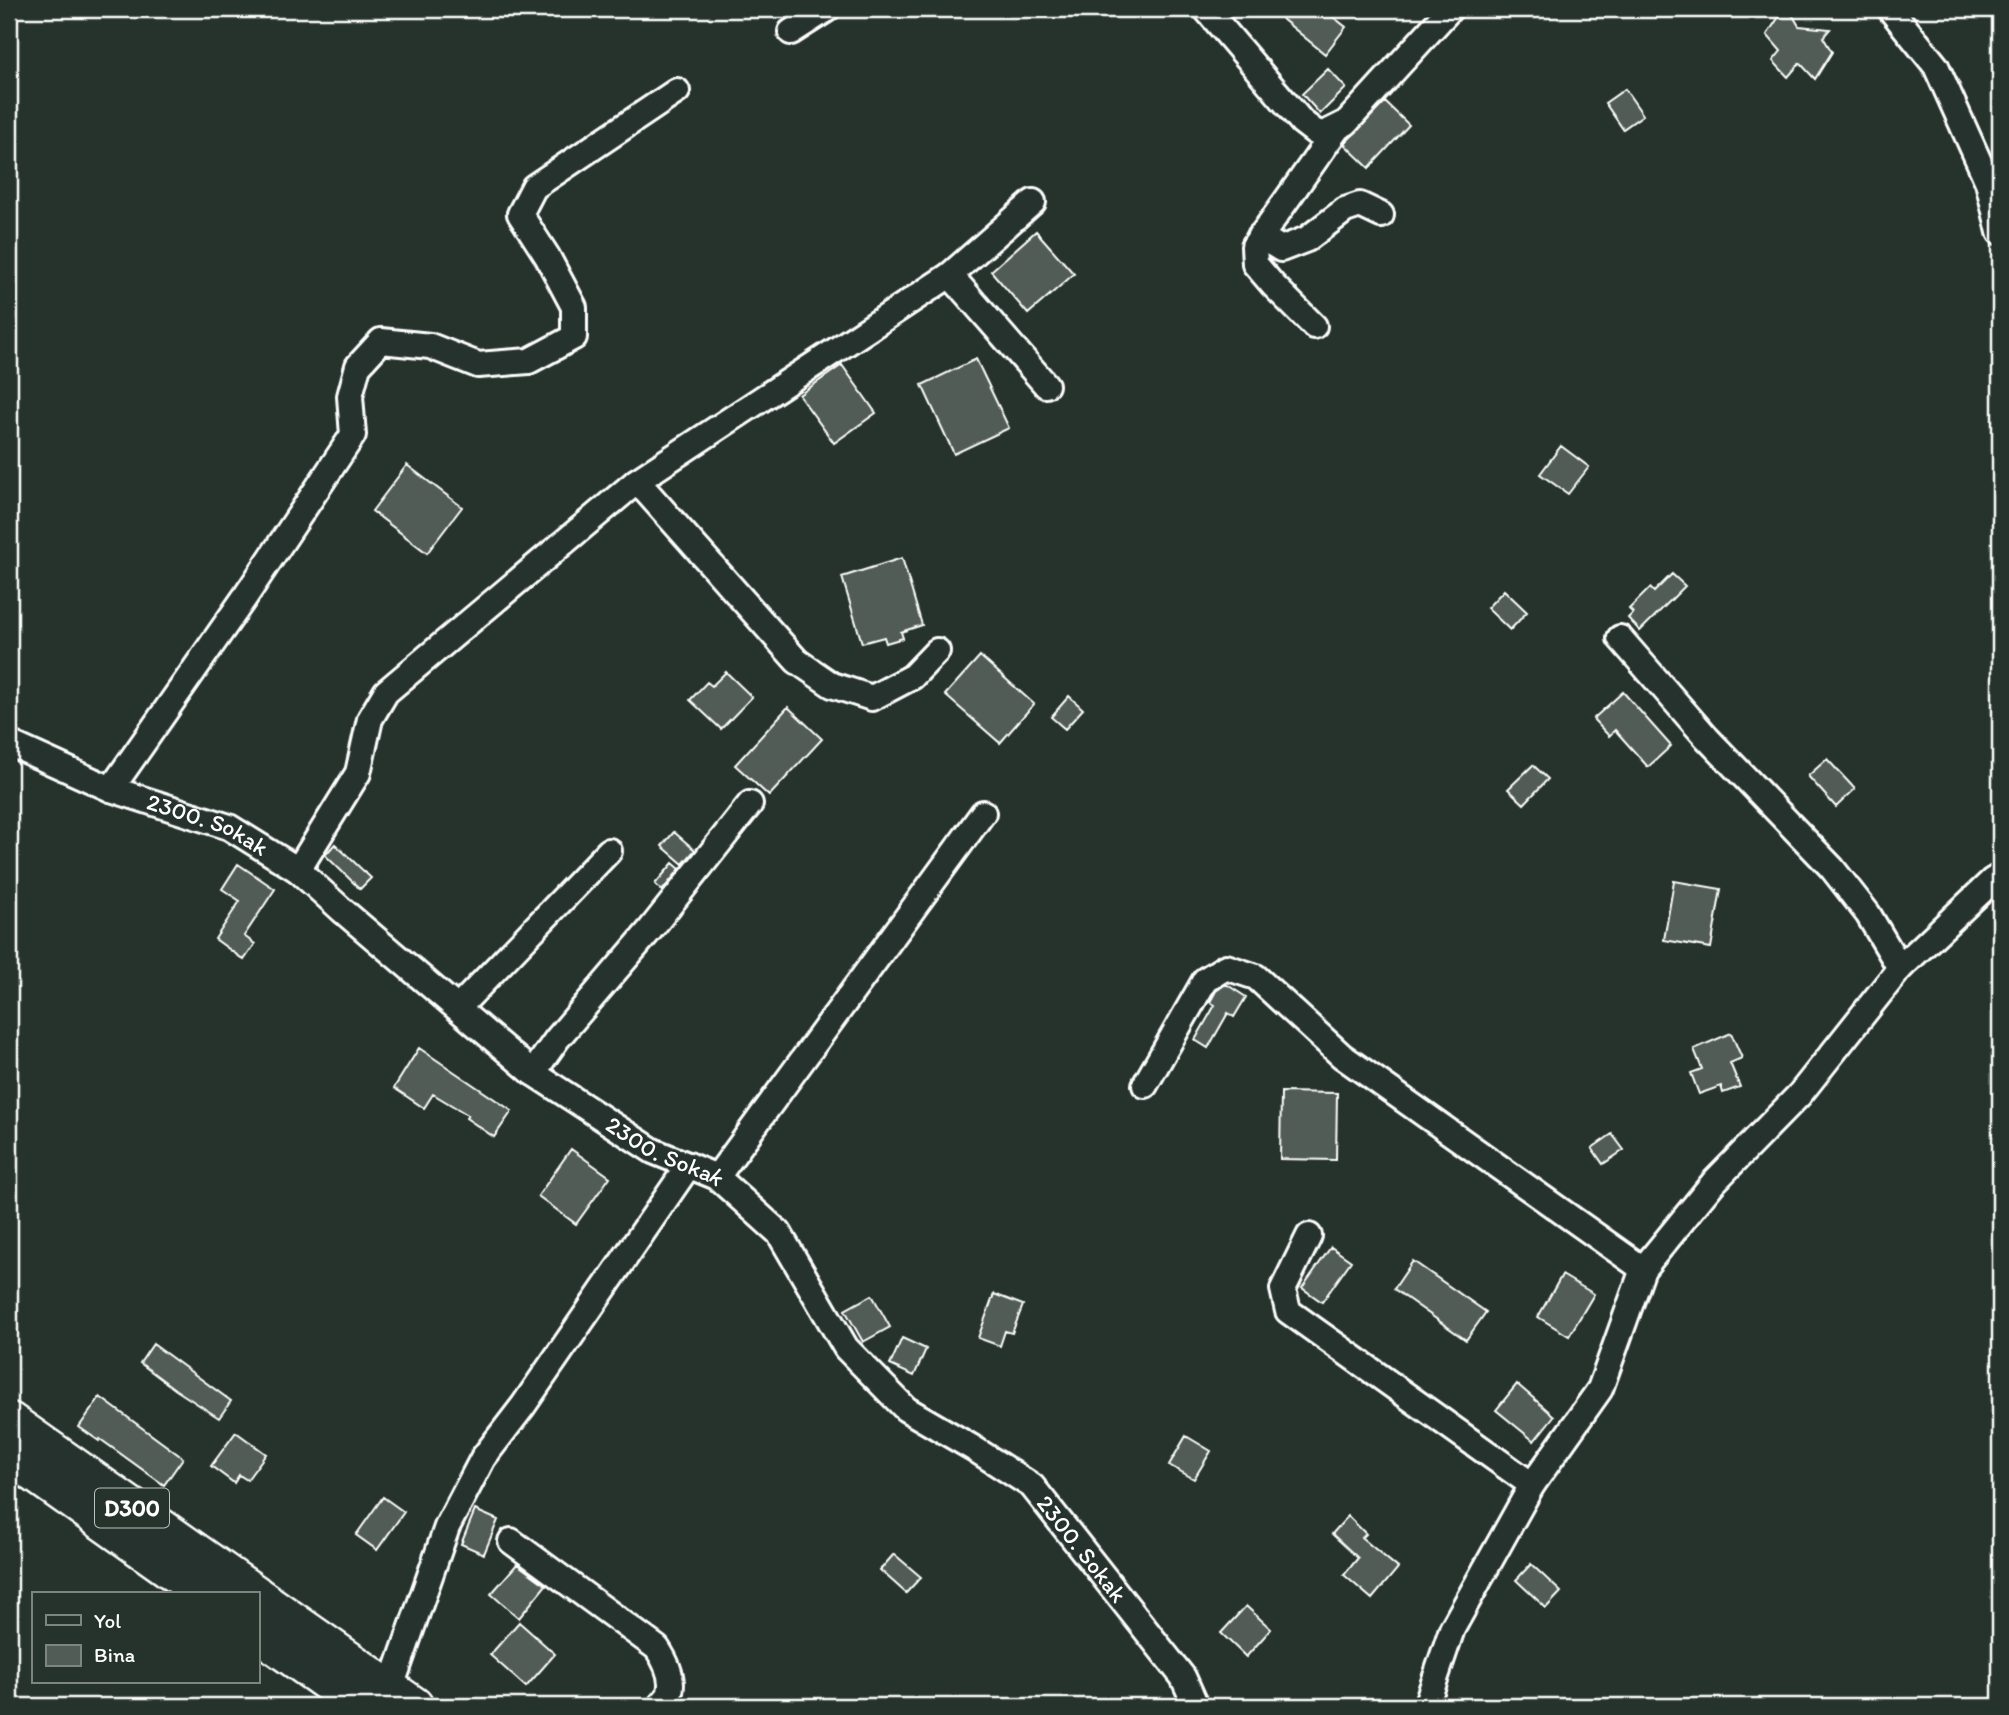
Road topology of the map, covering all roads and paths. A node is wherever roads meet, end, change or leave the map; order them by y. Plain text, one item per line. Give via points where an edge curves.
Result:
1 (827, 9) edge
2 (1206, 9) edge
3 (1450, 9) edge
4 (1890, 9) edge
5 (791, 32) dead end
6 (677, 91) dead end
7 (1336, 130) junction
8 (1033, 202) dead end
9 (1381, 215) dead end
10 (2000, 232) edge
11 (1260, 236) junction
12 (950, 275) junction
13 (1314, 326) dead end
14 (1046, 385) dead end
15 (637, 481) junction
16 (1620, 638) dead end
17 (937, 651) dead end
18 (9, 743) edge
19 (111, 789) junction
20 (750, 804) dead end
21 (983, 813) dead end
22 (609, 851) dead end
23 (298, 870) junction
24 (2000, 876) edge
25 (1900, 968) junction
26 (457, 1008) junction
27 (533, 1073) junction
28 (1145, 1084) dead end
29 (689, 1166) junction
30 (717, 1177) junction
31 (1309, 1237) dead end
32 (1643, 1269) junction
33 (9, 1421) edge
34 (9, 1455) edge
35 (1532, 1485) junction
36 (511, 1541) dead end
37 (202, 1592) edge
38 (252, 1592) edge
39 (259, 1597) edge
40 (259, 1633) edge
41 (388, 1701) edge
42 (660, 1706) edge
43 (1196, 1706) edge
44 (1426, 1706) edge

1 - 5 street
2 - 7 street via 1302,122 1315,132
3 - 7 street
4 - 10 street via 1936,66 1988,182
6 - 19 street via 534,187 520,214 574,307 574,337 529,361 478,365 430,346 381,341 358,366 355,376 350,396 353,435
7 - 11 street
8 - 12 street
9 - 11 street via 1360,205 1345,210 1307,239 1280,249
11 - 13 street via 1254,246 1255,264
12 - 14 street
12 - 15 street
15 - 17 street via 797,662 832,685 872,698 912,677
15 - 23 street via 386,692 370,719 358,773
16 - 25 street via 1707,738 1832,868 1868,914
18 - 19 street, 2300. Sokak
19 - 23 street, 2300. Sokak via 229,828
20 - 27 street
21 - 30 street
22 - 26 street
23 - 26 street, 2300. Sokak
24 - 25 street
25 - 32 street via 1800,1094 1713,1183
26 - 27 street, 2300. Sokak
27 - 29 street, 2300. Sokak via 653,1151
28 - 32 street via 1206,980 1226,967 1256,977 1342,1056
29 - 30 street, 2300. Sokak
29 - 41 street via 483,1458 447,1527
30 - 43 street, 2300. Sokak via 779,1233 846,1348 906,1409 1032,1486 1183,1677
31 - 35 street via 1283,1289 1288,1311
32 - 35 street via 1600,1388
33 - 38 highway, D300
34 - 37 highway, D300
35 - 44 street via 1452,1629
36 - 42 street via 657,1648 670,1681 670,1693
39 - 41 highway, D300
40 - 41 highway

